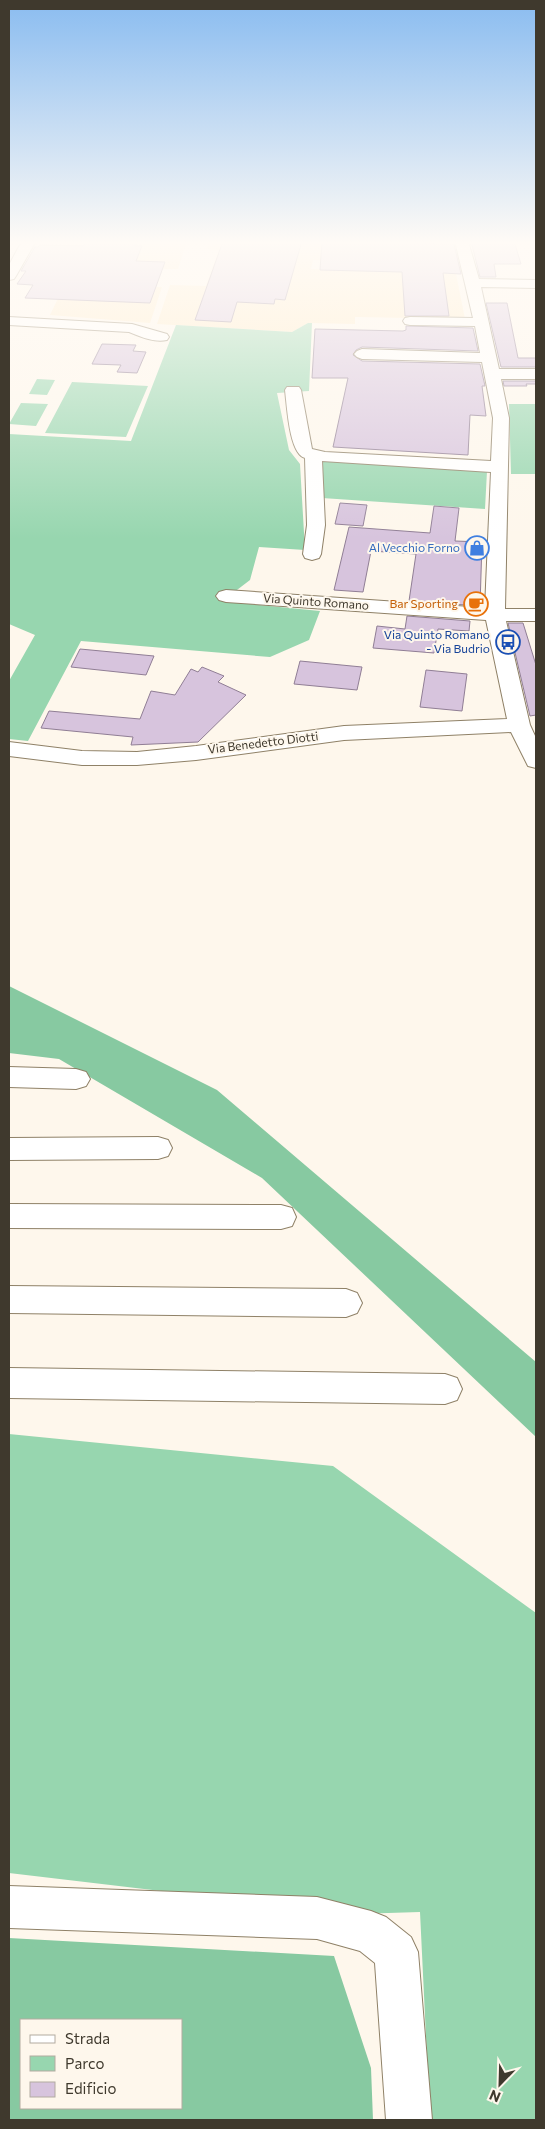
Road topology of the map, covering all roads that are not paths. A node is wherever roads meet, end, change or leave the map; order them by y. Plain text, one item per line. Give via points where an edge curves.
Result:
1 (485, 340) edge
2 (362, 354) dead end
3 (491, 366) junction
4 (536, 374) edge
5 (293, 390) dead end
6 (313, 455) junction
7 (500, 467) junction
8 (312, 554) dead end
9 (226, 596) dead end
10 (496, 615) junction
11 (536, 615) edge
12 (519, 725) junction
13 (9, 749) edge
14 (536, 761) edge
15 (9, 1077) edge
16 (76, 1079) dead end
17 (158, 1148) dead end
18 (9, 1149) edge
19 (9, 1216) edge
20 (280, 1217) dead end
21 (9, 1299) edge
22 (346, 1303) dead end
23 (9, 1383) edge
24 (445, 1389) dead end
25 (9, 1907) edge
26 (410, 2120) edge

1 - 3 street
2 - 3 street
3 - 4 street
3 - 7 street via 501,418
5 - 6 street via 302,448
6 - 7 street
6 - 8 street via 316,525
7 - 10 street
9 - 10 street, Via Quinto Romano
10 - 11 street, Via Quinto Romano
10 - 12 street
12 - 13 street, Via Benedetto Diotti via 344,733 142,758 68,757
12 - 14 street
15 - 16 street
17 - 18 street
19 - 20 street
21 - 22 street
23 - 24 street
25 - 26 street via 317,1918 371,1932 396,1952

